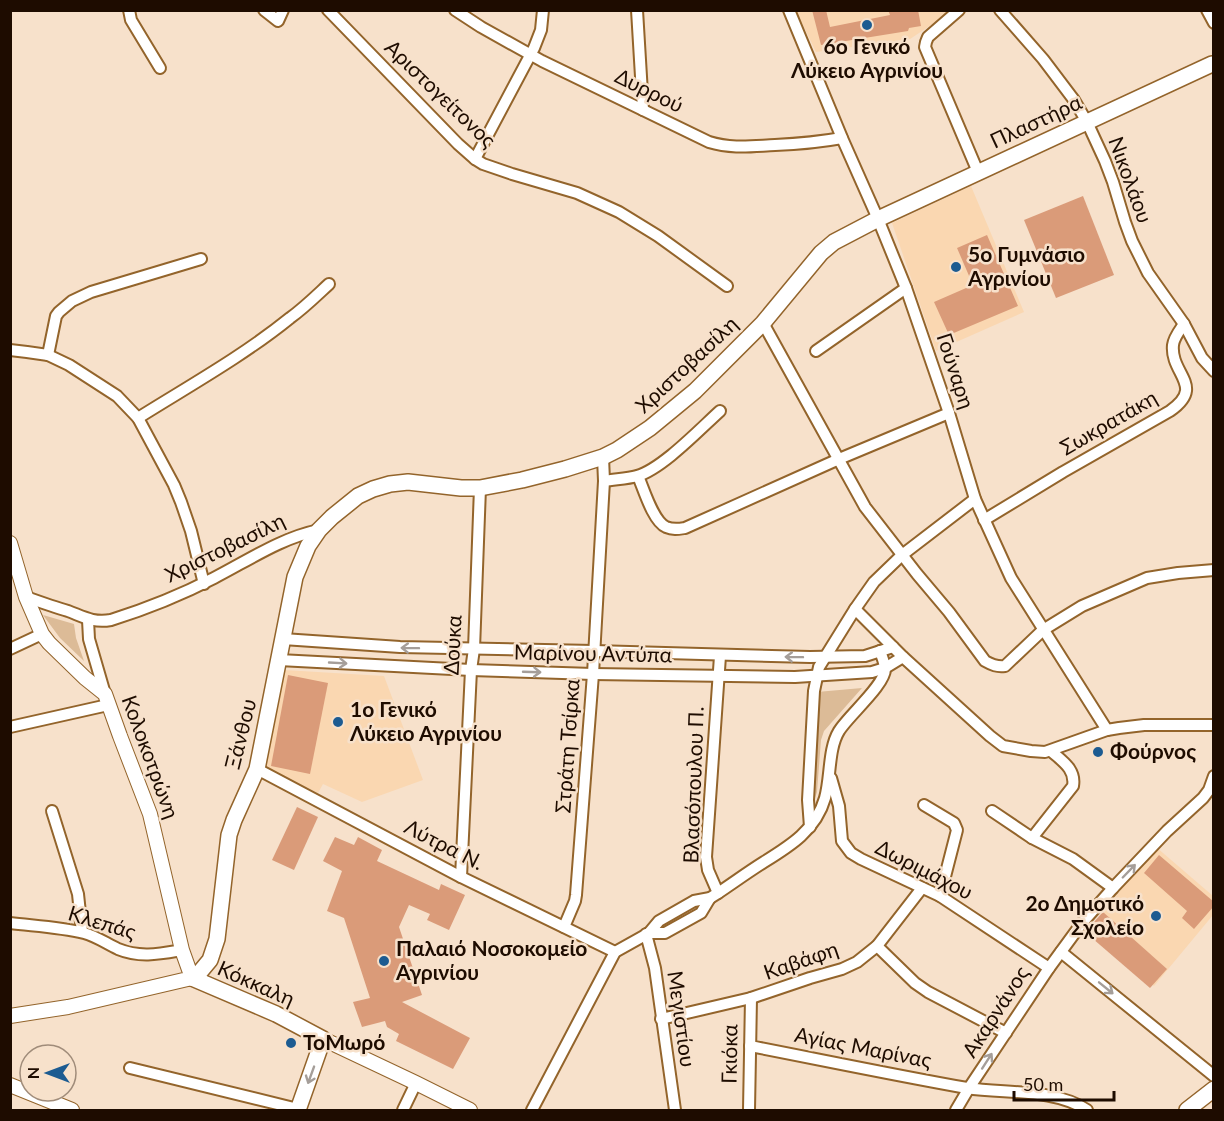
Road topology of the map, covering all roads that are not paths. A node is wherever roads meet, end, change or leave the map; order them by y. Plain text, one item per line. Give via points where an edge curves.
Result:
1 (129, 10) edge
2 (264, 10) edge
3 (283, 10) edge
4 (328, 10) edge
5 (455, 10) edge
6 (543, 10) edge
7 (637, 10) edge
8 (789, 10) edge
9 (959, 10) edge
10 (1000, 10) edge
11 (1207, 10) edge
12 (1214, 23) edge
13 (531, 55) junction
14 (1212, 64) edge
15 (160, 68) dead end
16 (643, 110) junction
17 (1087, 122) junction
18 (842, 138) junction
19 (475, 159) junction
20 (978, 172) junction
21 (878, 219) junction
22 (201, 259) dead end
23 (329, 284) dead end
24 (727, 285) dead end
25 (906, 288) junction
26 (763, 322) junction
27 (1184, 324) junction
28 (10, 350) edge
29 (816, 351) dead end
30 (48, 355) junction
31 (1214, 371) edge
32 (720, 411) dead end
33 (949, 413) junction
34 (138, 418) junction
35 (603, 457) junction
36 (839, 459) junction
37 (638, 476) junction
38 (604, 481) junction
39 (480, 488) junction
40 (975, 500) junction
41 (984, 520) junction
42 (319, 530) junction
43 (10, 543) edge
44 (902, 555) junction
45 (1214, 570) edge
46 (204, 584) junction
47 (26, 597) junction
48 (855, 609) junction
49 (88, 620) junction
50 (1043, 630) junction
51 (42, 634) junction
52 (283, 639) junction
53 (384, 647) junction
54 (893, 647) junction
55 (10, 649) edge
56 (474, 649) junction
57 (594, 651) junction
58 (880, 651) junction
59 (720, 656) junction
60 (824, 657) junction
61 (903, 657) junction
62 (279, 660) junction
63 (382, 665) junction
64 (885, 668) junction
65 (471, 670) junction
66 (593, 674) junction
67 (718, 676) junction
68 (816, 676) junction
69 (107, 699) junction
70 (1214, 725) edge
71 (10, 727) edge
72 (1107, 730) junction
73 (1051, 751) junction
74 (257, 769) junction
75 (830, 774) junction
76 (1214, 776) edge
77 (924, 805) dead end
78 (52, 811) dead end
79 (992, 811) dead end
80 (810, 827) junction
81 (1032, 838) junction
82 (461, 877) junction
83 (922, 888) junction
84 (1113, 888) junction
85 (714, 895) junction
86 (940, 896) junction
87 (10, 923) edge
88 (564, 927) junction
89 (82, 932) junction
90 (647, 934) junction
91 (877, 946) junction
92 (182, 950) junction
93 (1061, 951) junction
94 (615, 952) junction
95 (1049, 968) junction
96 (192, 978) junction
97 (751, 998) junction
98 (10, 1016) edge
99 (661, 1019) junction
100 (1006, 1032) junction
101 (323, 1039) junction
102 (750, 1047) junction
103 (130, 1068) dead end
104 (1214, 1076) edge
105 (416, 1083) junction
106 (10, 1085) edge
107 (969, 1088) junction
108 (1214, 1089) edge
109 (72, 1110) edge
110 (298, 1110) edge
111 (403, 1110) edge
112 (470, 1110) edge
113 (532, 1110) edge
114 (675, 1110) edge
115 (748, 1110) edge
116 (957, 1110) edge
117 (1087, 1110) edge
118 (1187, 1110) edge

1 - 15 street
2 - 3 street via 278,21
4 - 19 street, Αριστογείτονος
5 - 13 street, Δυρρού
6 - 13 street via 541,30
7 - 16 street
8 - 18 street, Γούναρη
9 - 20 street via 928,37 925,47
10 - 17 street, Νικολάου via 1043,59
11 - 12 street
13 - 16 street, Δυρρού
13 - 19 street
14 - 17 main road, Πλαστήρα
16 - 18 street, Δυρρού via 723,146
17 - 20 main road, Πλαστήρα
17 - 27 street, Νικολάου via 1139,255
18 - 21 street, Γούναρη
19 - 24 street, Αριστογείτονος via 619,212
20 - 21 main road, Πλαστήρα
21 - 25 street, Γούναρη
21 - 26 main road, Χριστοβασίλη via 821,253
22 - 30 street via 77,298 56,316
23 - 34 street via 262,340
25 - 29 street
25 - 33 street, Γούναρη
26 - 35 main road, Χριστοβασίλη via 677,407
26 - 36 street
27 - 31 street, Νικολάου via 1202,358
27 - 41 street, Σωκρατάκη via 1173,345 1186,386 1182,401
28 - 30 street
30 - 34 street via 117,396
32 - 37 street via 668,458
33 - 36 street
33 - 40 street, Γούναρη
34 - 46 street via 181,502
35 - 38 street, Στράτη Τσίρκα
35 - 39 main road, Χριστοβασίλη
36 - 37 street via 676,530 660,524
36 - 44 street via 865,507
37 - 38 street
38 - 57 street, Στράτη Τσίρκα
39 - 42 main road, Χριστοβασίλη via 408,482 382,486 358,496
39 - 56 street, Δούκα
40 - 41 street, Γούναρη
40 - 44 street
41 - 50 street, Γούναρη via 1011,578
42 - 46 street, Χριστοβασίλη via 283,541
42 - 52 main road, Ξάνθου via 295,578
43 - 47 street, Κολοκοτρώνη
44 - 48 street via 874,582
44 - 50 street via 992,665 1005,666
45 - 50 street via 1141,580 1082,606
46 - 49 street, Χριστοβασίλη via 121,617
47 - 49 street, Χριστοβασίλη
47 - 51 street, Κολοκοτρώνη
48 - 54 street
48 - 60 street
49 - 69 street via 92,650
50 - 72 street, Γούναρη
51 - 55 street
51 - 69 street, Κολοκοτρώνη
52 - 53 street, Μαρίνου Αντύπα
52 - 62 main road, Ξάνθου
56 -> 53 street, Μαρίνου Αντύπα
53 - 63 street
54 - 58 street, Μαρίνου Αντύπα
54 - 61 street
56 - 57 street, Μαρίνου Αντύπα
56 - 65 street, Δούκα
57 - 59 street, Μαρίνου Αντύπα
57 - 66 street, Στράτη Τσίρκα
58 - 60 street, Μαρίνου Αντύπα via 865,656
58 - 64 street
60 -> 59 street, Μαρίνου Αντύπα
59 - 67 street, Βλασόπουλου Π.
60 - 68 street
61 - 64 street, Μαρίνου Αντύπα
61 - 73 street via 999,744
62 -> 63 street, Μαρίνου Αντύπα
62 - 74 main road, Ξάνθου
63 - 65 street, Μαρίνου Αντύπα
64 - 68 street, Μαρίνου Αντύπα
64 - 75 street via 878,685 837,735
65 -> 66 street, Μαρίνου Αντύπα
65 - 82 street, Δούκα
66 - 67 street, Μαρίνου Αντύπα
66 - 88 street, Στράτη Τσίρκα via 576,895
67 - 68 street, Μαρίνου Αντύπα
67 - 85 street, Βλασόπουλου Π. via 706,857
68 - 80 street via 808,800
69 - 71 street
69 - 92 street, Κολοκοτρώνη via 150,814
70 - 72 street via 1144,725
72 - 73 street
73 - 81 street via 1072,770 1073,786
74 - 82 street, Λύτρα Ν.
74 - 96 main road, Ξάνθου via 229,835 214,951 206,966
75 - 80 street via 825,801
75 - 83 street, Δωριμάχου via 845,846 861,859
84 -> 76 street, Ακαρνάνος via 1203,798
77 - 86 street via 954,823 957,831
78 - 89 street via 78,894
79 - 81 street
80 - 85 street via 794,843
81 - 84 street via 1073,859
82 - 88 street, Λύτρα Ν.
83 - 86 street, Δωριμάχου
83 - 91 street, Καβάφη
84 - 93 street, Ακαρνάνος
85 - 90 street via 694,901 659,921
86 - 95 street, Δωριμάχου
87 - 89 street, Κλεπάς
88 - 94 street, Λύτρα Ν.
89 - 92 street, Κλεπάς via 134,954
90 - 94 street
90 - 99 street, Μεγιστίου
91 - 97 street, Καβάφη via 849,966
91 - 100 street via 928,992
92 - 96 street, Κολοκοτρώνη
93 - 95 street, Ακαρνάνος
93 -> 104 street
94 - 113 street
95 - 100 street, Ακαρνάνος
96 - 98 street, Κόκκαλη via 68,1007
96 - 101 main road, Κόκκαλη
97 - 99 street, Καβάφη
97 - 102 street, Γκιόκα
99 - 114 street, Μεγιστίου
107 -> 100 street, Ακαρνάνος
101 - 105 street, Κόκκαλη
101 -> 110 main road
102 - 107 street, Αγίας Μαρίνας
102 - 115 street, Γκιόκα
103 - 110 street
105 - 111 street
105 - 112 street, Κόκκαλη
106 - 109 street
107 - 116 street, Ακαρνάνος
107 - 117 street, Αγίας Μαρίνας via 1050,1096
108 - 118 main road

